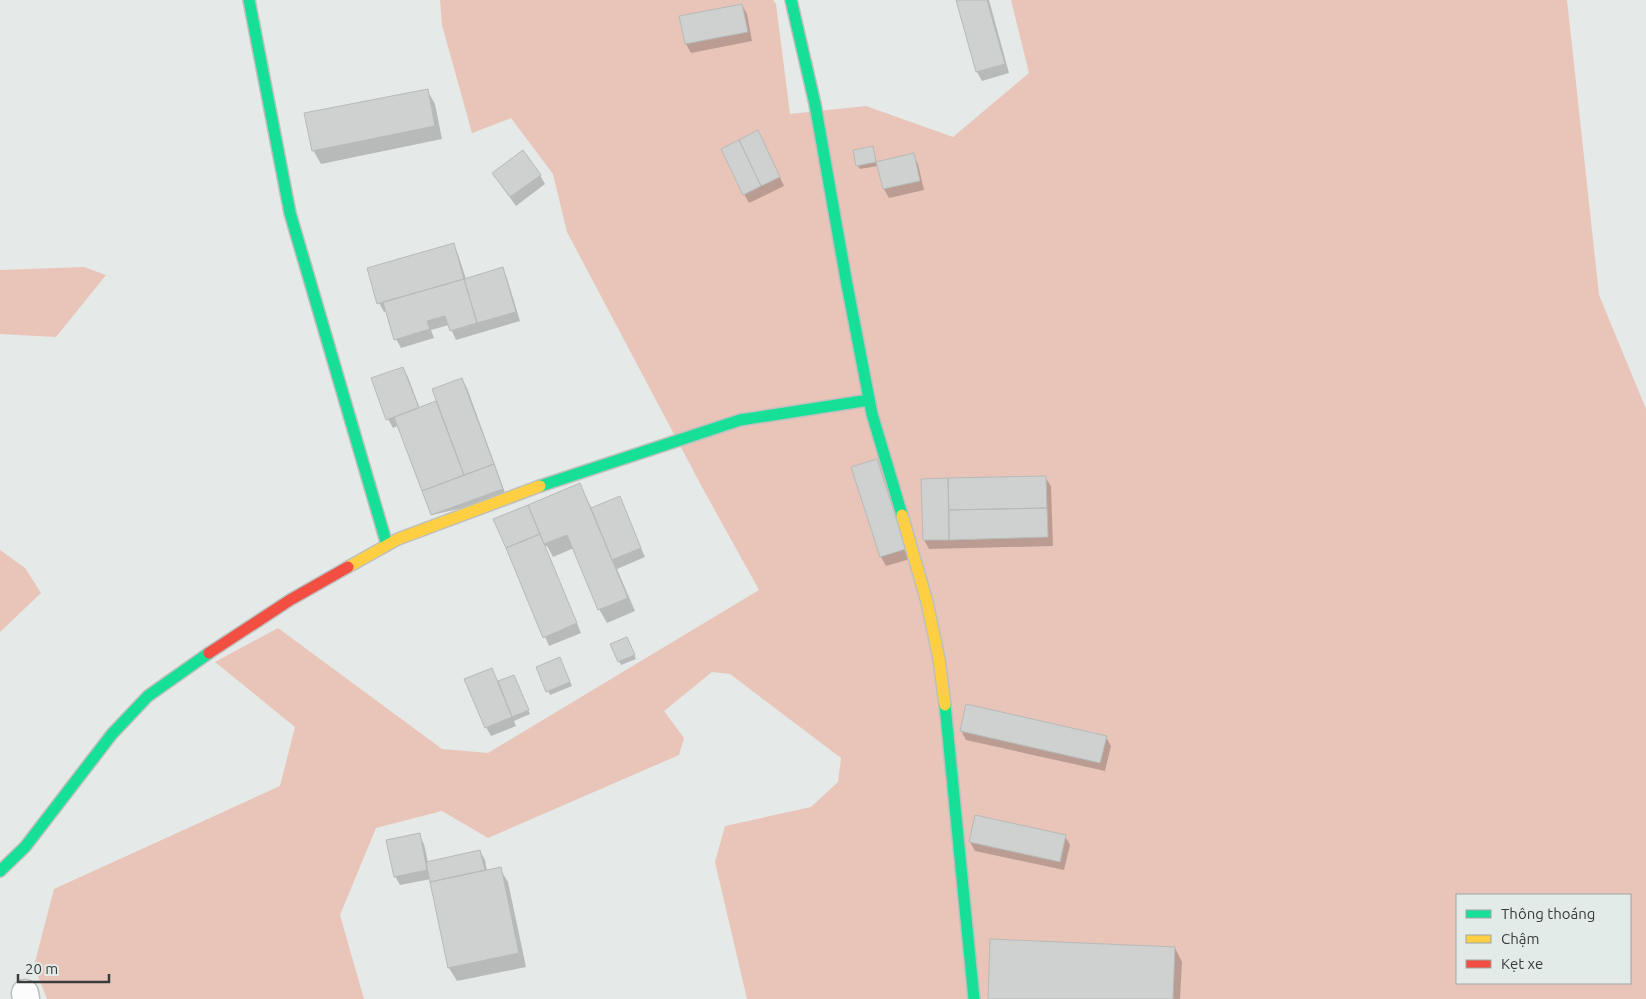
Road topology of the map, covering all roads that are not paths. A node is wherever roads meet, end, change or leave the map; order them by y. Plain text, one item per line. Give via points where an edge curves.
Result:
1 (249, 0) edge
2 (791, 0) edge
3 (869, 400) junction
4 (387, 545) junction
5 (0, 871) edge
6 (974, 999) edge

1 - 4 street via 290,213
2 - 3 street via 815,104
3 - 4 street via 740,420 540,486
3 - 6 street via 928,602 939,659
4 - 5 street via 290,600 148,696 112,734 25,847

